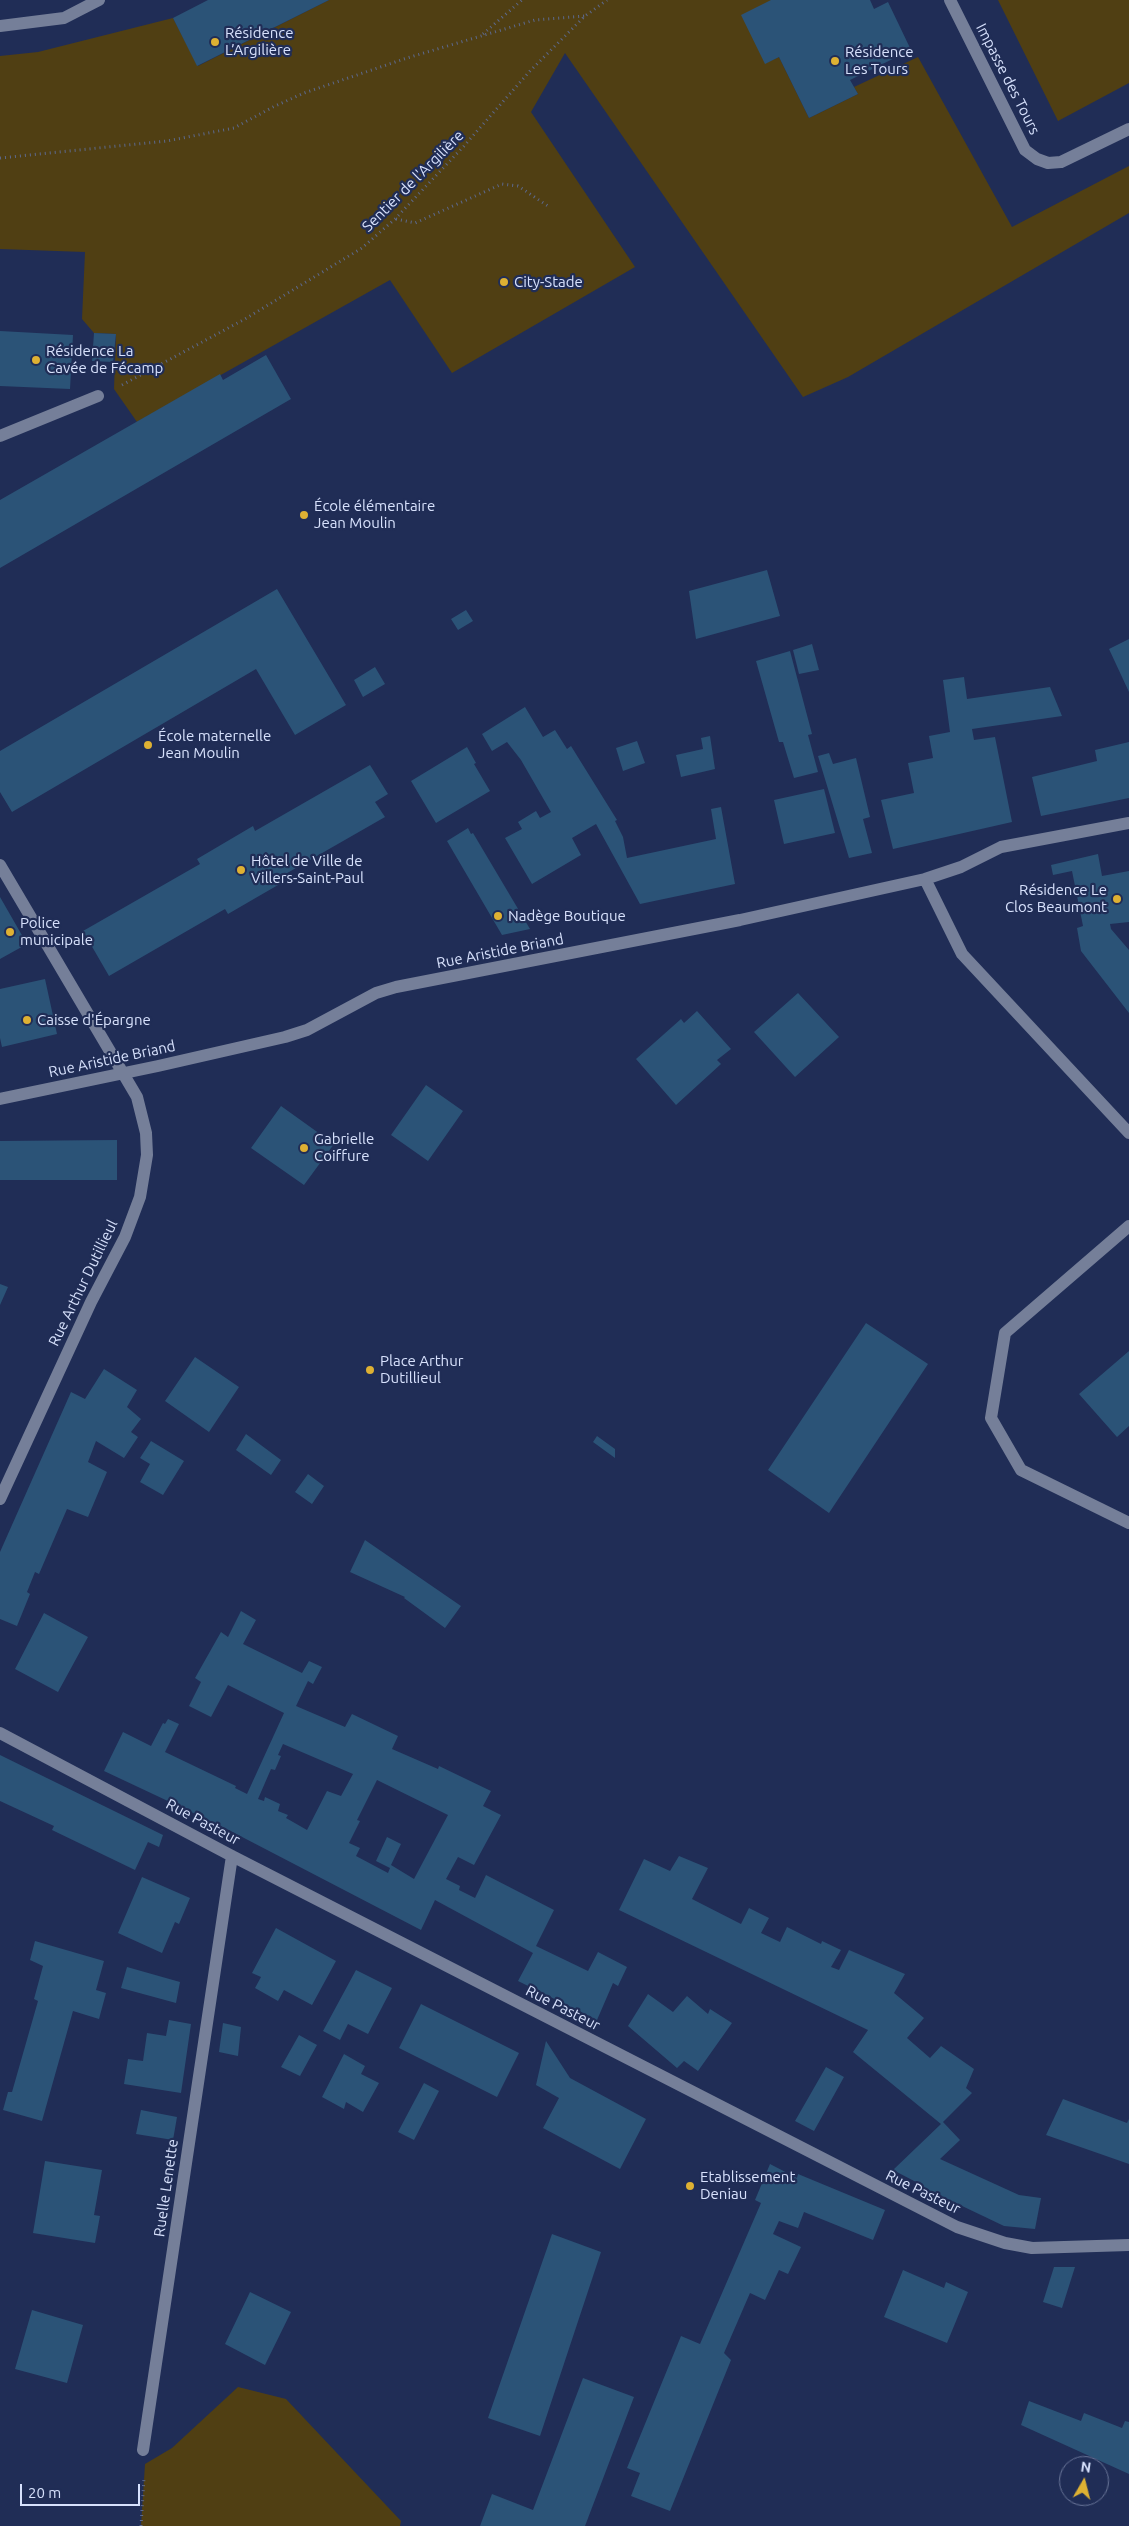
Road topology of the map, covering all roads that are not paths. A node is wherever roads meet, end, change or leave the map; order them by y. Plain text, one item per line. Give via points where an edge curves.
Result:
1 (99, 0) edge
2 (950, 0) edge
3 (0, 26) edge
4 (1129, 129) edge
5 (98, 396) road end
6 (0, 436) edge
7 (1129, 823) edge
8 (0, 866) edge
9 (925, 879) junction
10 (122, 1073) junction
11 (0, 1099) edge
12 (1129, 1133) edge
13 (1129, 1226) edge
14 (0, 1499) edge
15 (1129, 1523) edge
16 (0, 1733) edge
17 (232, 1856) junction
18 (1129, 2245) edge
19 (143, 2450) road end

1 - 3 street via 64,18
2 - 4 street, Impasse des Tours via 1025,150 1037,159 1048,163 1061,162
5 - 6 street
7 - 9 street, Rue Aristide Briand via 1001,847 961,867
8 - 10 street, Rue Arthur Dutillieul
9 - 10 street, Rue Aristide Briand via 740,920 396,988 376,994 307,1030
9 - 12 street via 962,954
10 - 11 street, Rue Aristide Briand
10 - 14 street, Rue Arthur Dutillieul via 137,1097 143,1116 146,1140 140,1197 125,1237 98,1285
13 - 15 street via 1005,1333 991,1418 1020,1470
16 - 17 street, Rue Pasteur
17 - 18 street, Rue Pasteur via 957,2227 1005,2244 1032,2248
17 - 19 street, Ruelle Lenette

